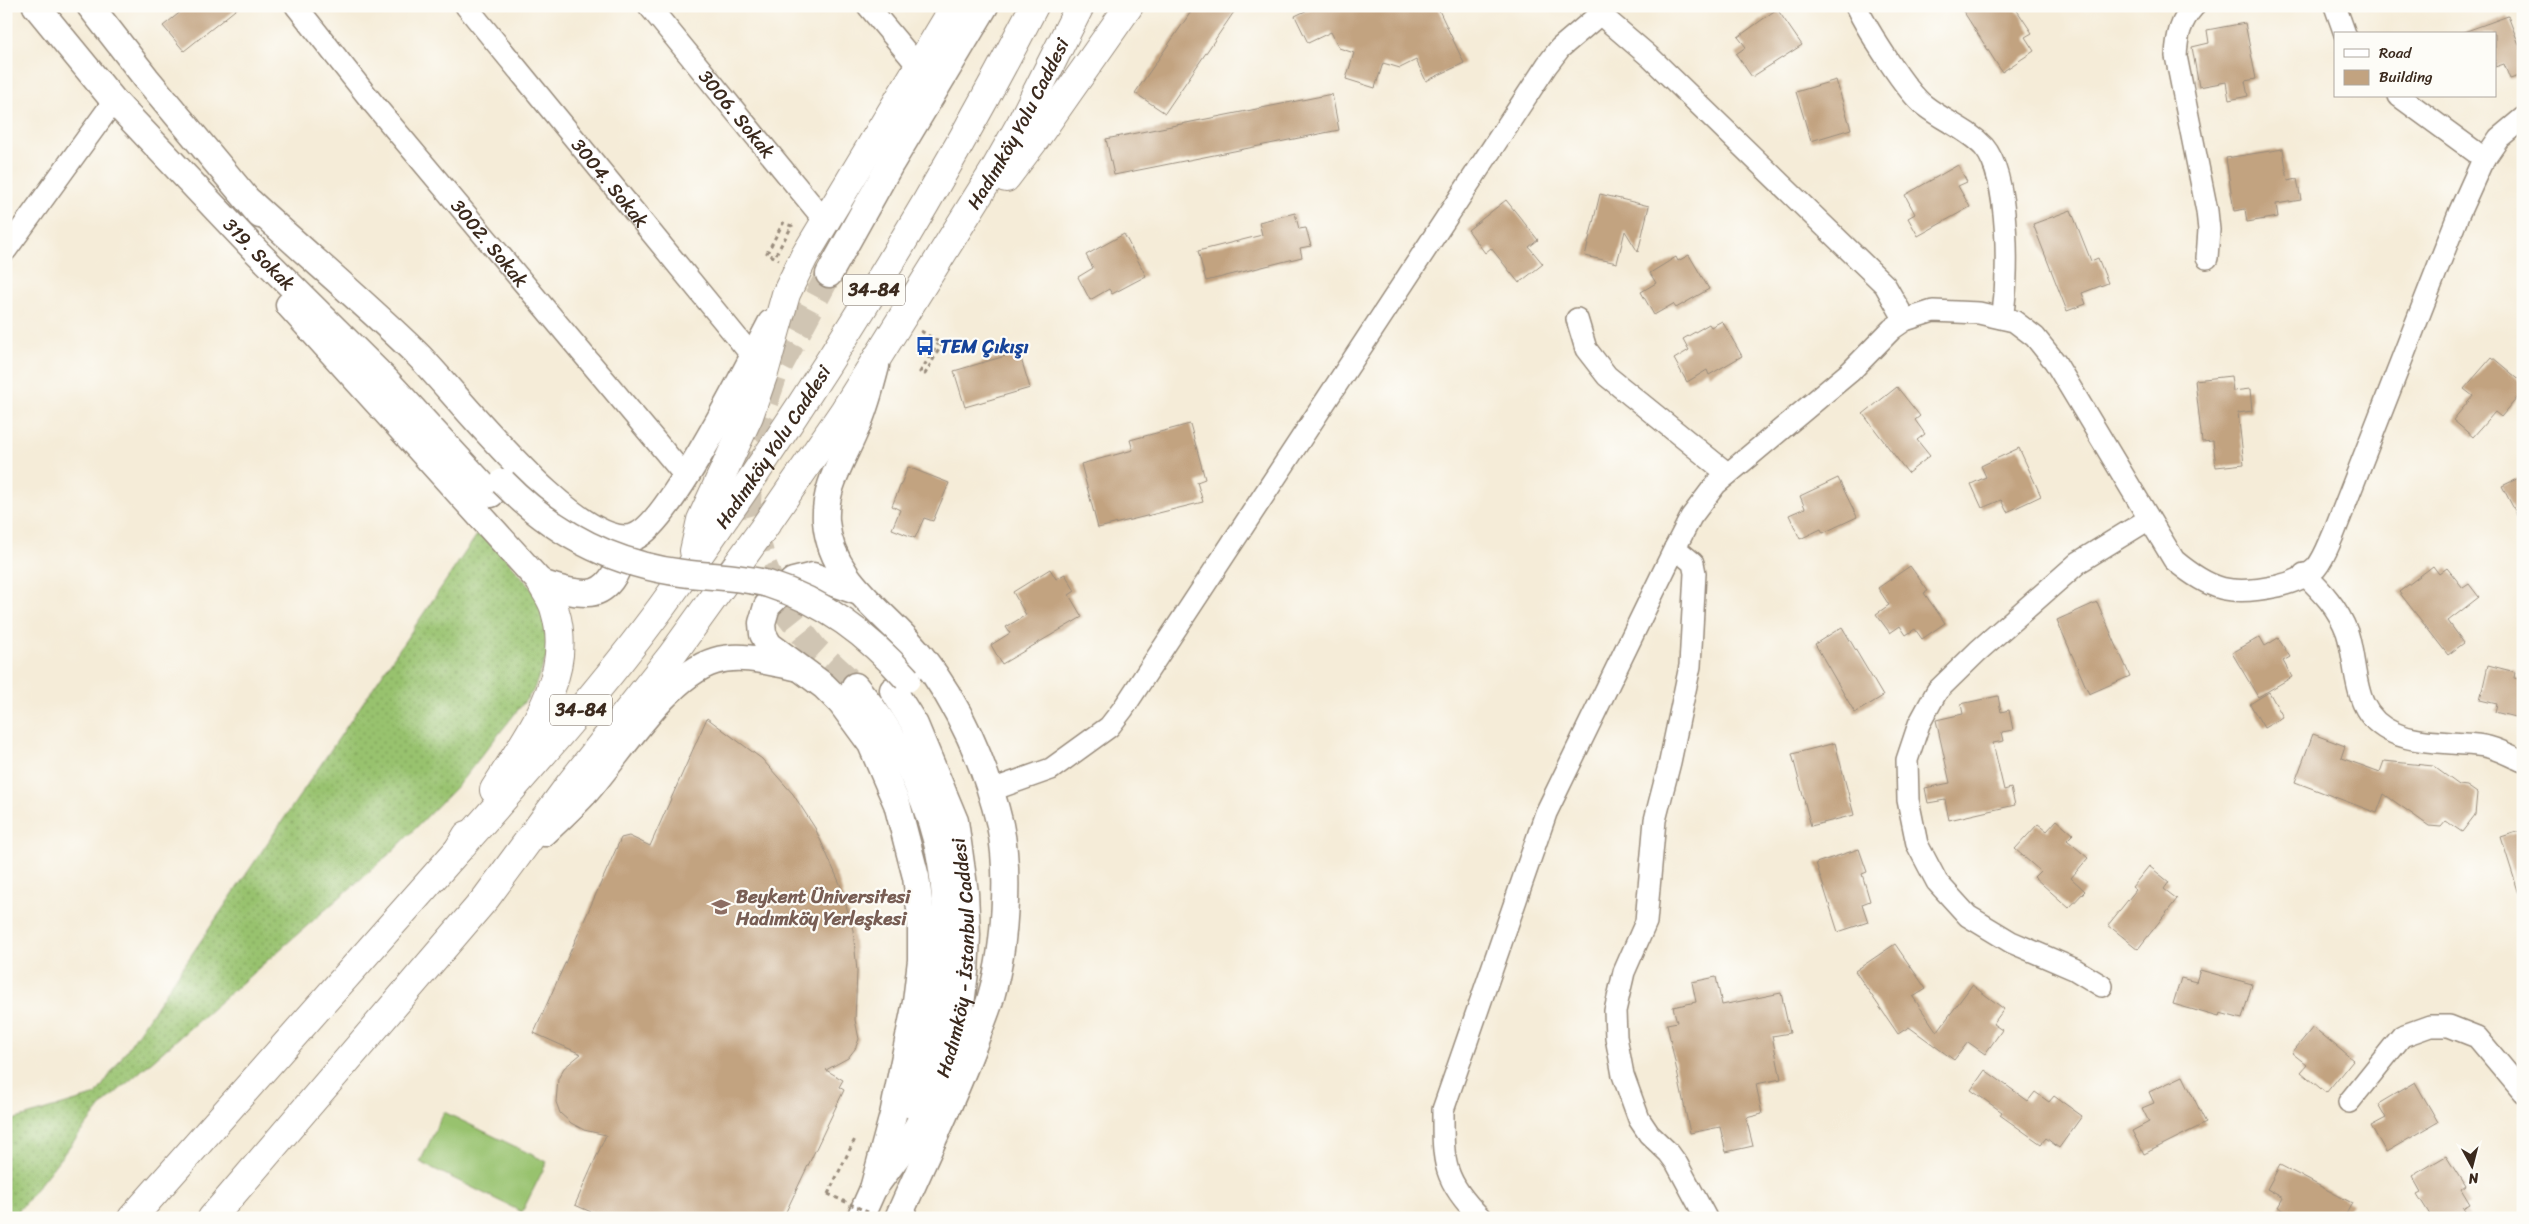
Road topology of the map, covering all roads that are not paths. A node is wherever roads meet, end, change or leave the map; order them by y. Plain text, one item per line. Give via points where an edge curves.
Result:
1 (36, 6) edge
2 (90, 6) edge
3 (296, 6) edge
4 (466, 6) edge
5 (648, 6) edge
6 (868, 6) edge
7 (955, 6) edge
8 (984, 6) edge
9 (1034, 6) edge
10 (1080, 6) edge
11 (1130, 6) edge
12 (1856, 6) edge
13 (2194, 6) edge
14 (2336, 6) edge
15 (1600, 10) edge
16 (2344, 32) edge
17 (919, 67) junction
18 (2403, 98) edge
19 (114, 100) junction
20 (2523, 118) edge
21 (2485, 159) junction
22 (250, 202) junction
23 (825, 221) junction
24 (955, 228) junction
25 (6, 250) edge
26 (256, 251) junction
27 (2207, 258) dead end
28 (829, 274) tunnel mouth
29 (786, 294) junction
30 (2002, 318) junction
31 (1577, 319) dead end
32 (1905, 320) junction
33 (879, 354) junction
34 (753, 358) junction
35 (1728, 474) junction
36 (686, 477) junction
37 (497, 488) junction
38 (2148, 519) junction
39 (614, 537) junction
40 (1675, 548) junction
41 (693, 562) junction
42 (2304, 574) junction
43 (541, 583) junction
44 (862, 593) junction
45 (803, 668) junction
46 (900, 685) junction
47 (855, 686) tunnel mouth
48 (2523, 761) edge
49 (989, 792) junction
50 (458, 850) junction
51 (520, 851) junction
52 (2102, 986) dead end
53 (980, 1026) junction
54 (2523, 1092) edge
55 (2349, 1102) dead end
56 (873, 1190) junction
57 (132, 1218) edge
58 (212, 1218) edge
59 (860, 1218) edge
60 (898, 1218) edge
61 (1481, 1218) edge
62 (1706, 1218) edge

1 - 19 main road, 319. Sokak
2 - 22 main road, 319. Sokak
3 - 36 street, 3002. Sokak via 372,102
4 - 34 street, 3004. Sokak
5 - 23 street, 3006. Sokak
6 - 17 street
7 - 17 highway
8 - 28 main road
9 - 41 highway, Hadımköy Yolu Caddesi / 34-84 via 994,83 882,279
10 - 24 highway, Hadımköy Yolu Caddesi / 34-84 via 1021,123
11 - 24 highway via 1013,169 994,192
12 - 30 street via 1910,92 1924,106 1964,130 1985,148 1996,172 2002,206 2007,258
13 - 27 street via 2185,16 2177,35 2176,56 2208,211
14 - 16 street
15 - 32 street via 1885,284
15 - 49 street via 1547,65 1124,709 1109,727 1051,768
17 - 23 highway
18 - 21 street
19 - 25 street
19 - 26 main road, 319. Sokak
20 - 21 street via 2499,138
21 - 42 street via 2459,213 2334,533 2316,568
22 - 37 main road, 319. Sokak via 301,268
22 - 39 main road via 418,355 529,479 568,511
23 - 29 highway
24 - 33 highway, Hadımköy Yolu Caddesi / 34-84
26 - 37 main road, 319. Sokak
26 - 43 main road via 287,302
29 - 34 main road
29 - 41 highway via 749,416 701,520
30 - 32 street via 1979,313 1933,311
30 - 38 street via 2014,321 2035,337 2055,362
31 - 35 street via 1586,349 1607,376
32 - 35 street via 1851,371
33 - 44 main road via 869,394 829,486 826,502 829,541 836,562 846,578
33 - 51 highway, Hadımköy Yolu Caddesi / 34-84 via 806,466 701,616
34 - 36 main road
35 - 40 street via 1716,484 1691,517
36 - 39 main road via 654,523 634,537
37 - 46 main road via 522,523 573,557 610,574 684,590 755,598 822,623
38 - 42 street via 2174,560 2197,579 2226,590 2250,592 2290,583
38 - 52 street via 2079,562 1937,691 1919,724 1907,760 1908,800 1917,844 1937,882 1968,916 2011,942 2074,969
39 - 43 main road via 620,551 618,568 606,586 588,593
40 - 61 street via 1546,813 1443,1110 1443,1150 1450,1182
40 - 62 street via 1689,557 1695,572 1692,649 1655,820 1646,922 1624,972 1615,1011 1616,1037 1623,1075 1639,1119 1677,1164
41 - 50 highway, Hadımköy Yolu Caddesi / 34-84 via 581,709
42 - 48 street via 2326,596 2347,633 2355,679 2373,720 2394,733 2416,740 2486,746
43 - 50 highway via 555,608 560,627 561,651 555,677 536,724
44 - 45 main road via 813,576 793,581 768,606 762,623 769,645
44 - 49 main road via 921,656 946,691 981,764
45 - 51 main road via 740,658 715,661 691,672 668,691 585,794
45 - 56 main road via 841,703 871,744 897,804 916,877 921,918 916,1002 893,1115
46 - 53 main road, Hadımköy - İstanbul Caddesi via 943,747 965,804 976,848 982,918 978,978
46 - 56 main road, Hadımköy - İstanbul Caddesi via 955,821 967,935 961,1005 939,1084 913,1135
47 - 56 main road via 890,734 925,807 937,844 946,924 944,973 938,1010 912,1106
49 - 53 main road via 1000,826 1004,890 1001,948 992,994
50 - 57 highway
51 - 58 highway, Hadımköy Yolu Caddesi via 486,898
53 - 60 main road, Hadımköy - İstanbul Caddesi
54 - 55 street via 2477,1037 2449,1026 2430,1026 2402,1036
56 - 59 main road, Hadımköy - İstanbul Caddesi

